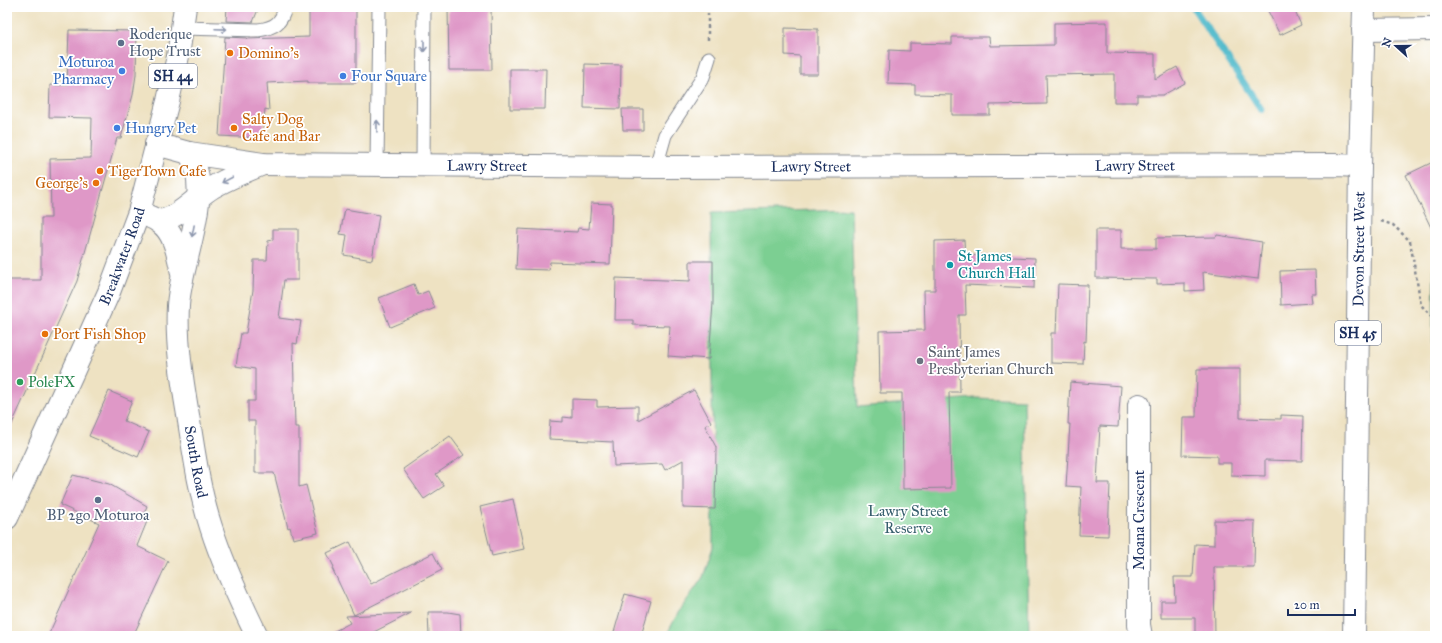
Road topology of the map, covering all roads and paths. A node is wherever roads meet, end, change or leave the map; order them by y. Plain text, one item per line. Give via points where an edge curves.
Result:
1 (285, 7) edge
2 (379, 7) edge
3 (424, 7) edge
4 (708, 7) edge
5 (1364, 7) edge
6 (183, 18) edge
7 (1435, 29) edge
8 (1363, 30) junction
9 (709, 58) joint
10 (156, 144) junction
11 (189, 153) junction
12 (263, 164) junction
13 (377, 165) junction
14 (423, 166) junction
15 (1360, 166) junction
16 (656, 167) junction
17 (200, 196) junction
18 (138, 212) junction
19 (1360, 217) junction
20 (158, 221) junction
21 (183, 278) junction
22 (1435, 320) edge
23 (1139, 405) dead end
24 (7, 518) edge
25 (257, 636) edge
26 (1141, 636) edge
27 (1354, 636) edge

6 -> 1 lane via 258,30 269,29 279,22
13 -> 2 lane
3 -> 14 lane
4 - 9 path
5 - 8 main road, Devon Street West / SH 45
6 - 10 main road, SH 44 via 178,56
7 - 8 main road
8 - 15 main road, Devon Street West / SH 45
9 - 16 lane via 703,77 665,135
10 - 11 main road, Lawry Street
10 - 18 main road, Breakwater Road / SH 44
11 - 12 main road, Lawry Street
11 - 17 main road, South Road via 196,167
12 - 13 main road, Lawry Street
12 -> 17 main road, Lawry Street via 238,174
13 - 14 main road, Lawry Street
14 - 16 main road, Lawry Street
15 - 16 main road, Lawry Street
15 - 19 main road, Devon Street West / SH 45
17 - 20 main road, Lawry Street via 168,219
17 -> 21 main road, South Road
18 - 20 main road
18 - 24 main road, Breakwater Road / SH 44 via 110,292
19 - 22 path via 1393,225 1410,241 1421,305
19 - 27 main road, Devon Street West / SH 45
20 - 21 main road, South Road via 172,238
21 - 25 main road, South Road via 178,305 178,342 184,396 199,480 222,559
23 - 26 main road, Moana Crescent

